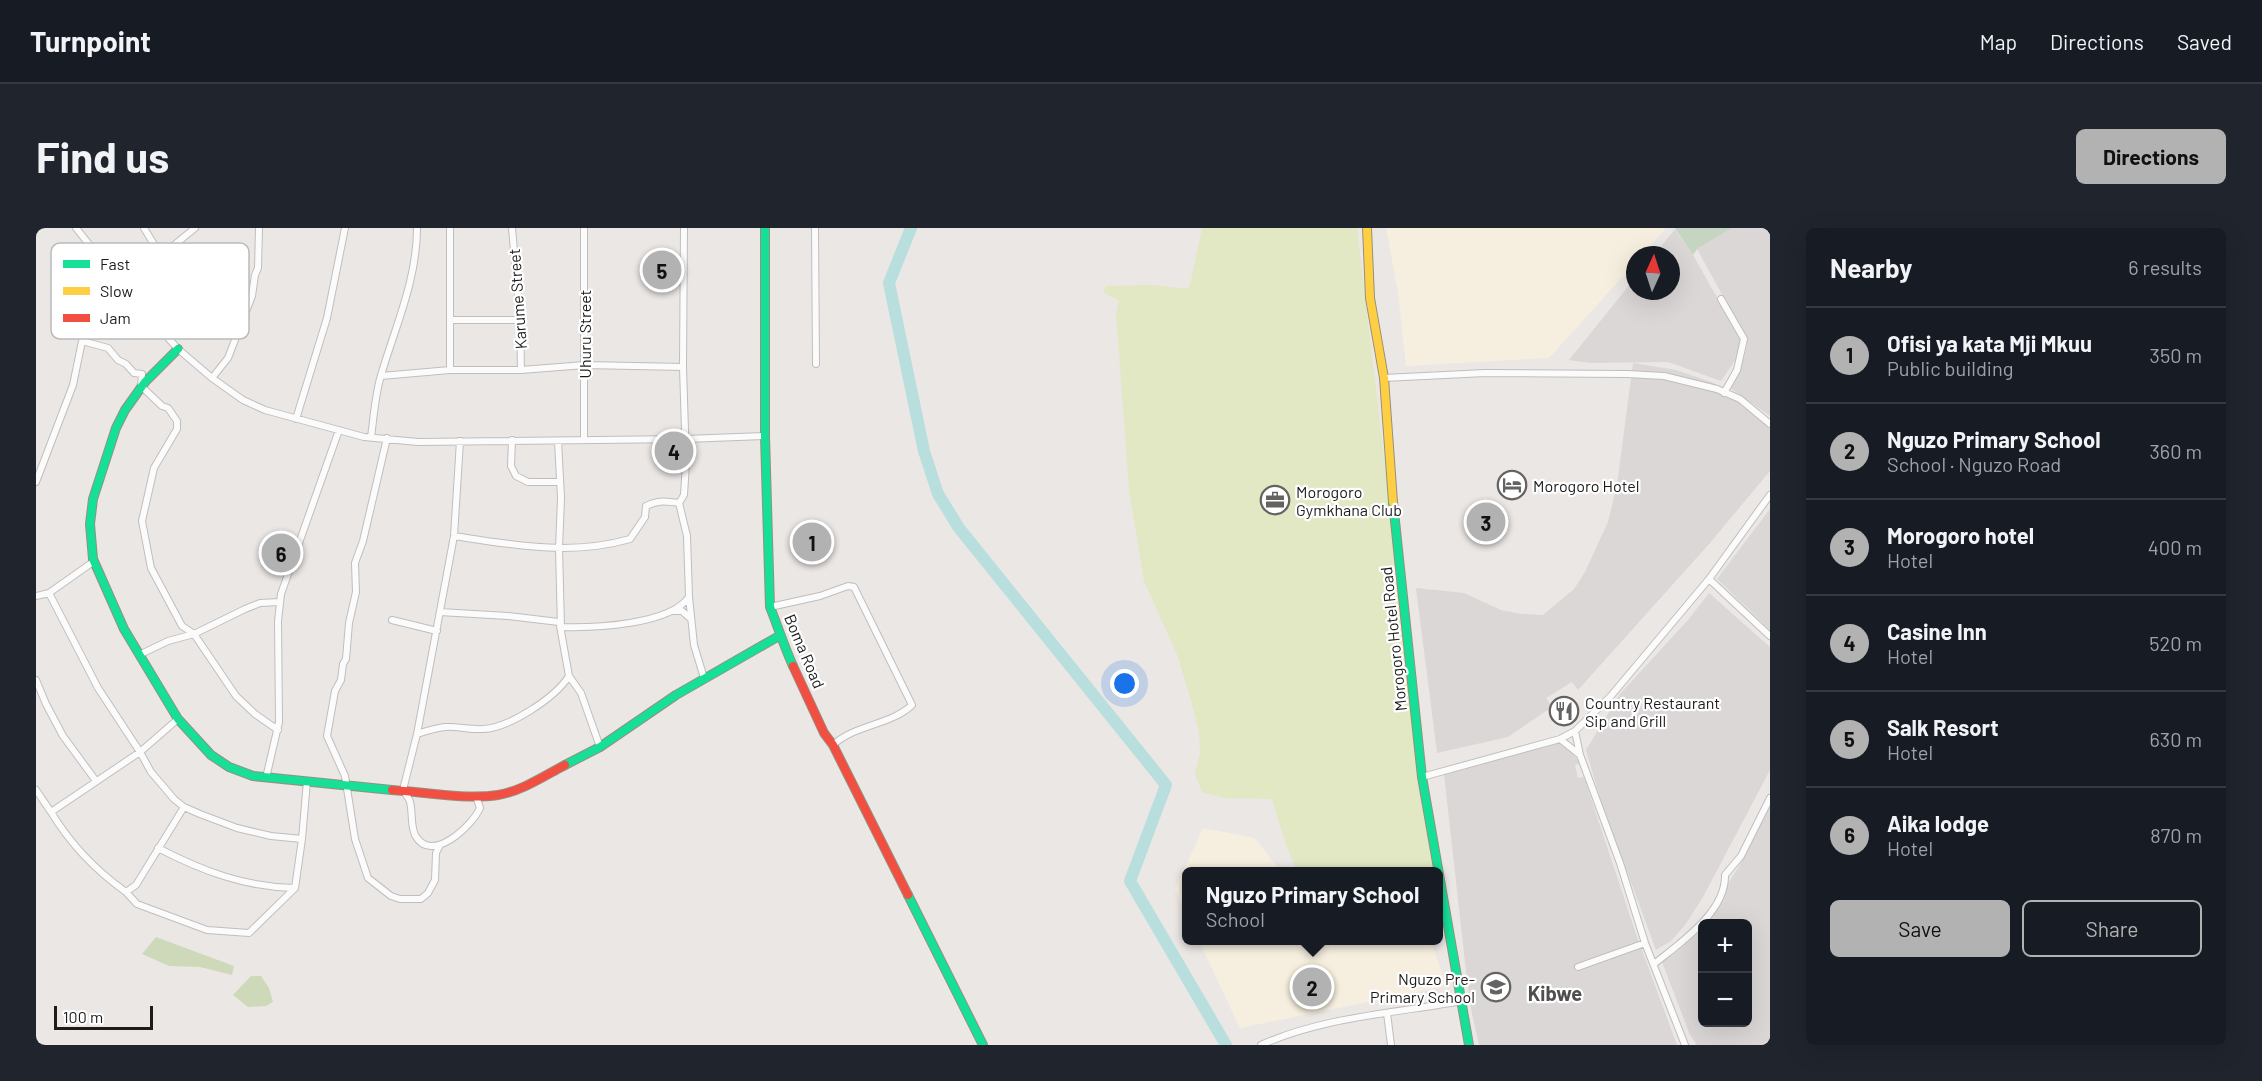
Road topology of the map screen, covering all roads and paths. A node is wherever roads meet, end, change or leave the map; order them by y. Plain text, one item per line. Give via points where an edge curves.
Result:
1 (76, 228) edge
2 (144, 228) edge
3 (195, 228) edge
4 (259, 228) edge
5 (345, 228) edge
6 (417, 228) edge
7 (450, 228) edge
8 (512, 228) edge
9 (584, 228) edge
10 (684, 228) edge
11 (765, 228) edge
12 (815, 228) edge
13 (1367, 228) edge
14 (88, 243) edge
15 (153, 243) edge
16 (177, 243) edge
17 (1721, 300) dead end
18 (249, 304) edge
19 (450, 320) junction
20 (520, 320) junction
21 (169, 339) edge
22 (235, 339) edge
23 (178, 349) junction
24 (816, 364) dead end
25 (585, 365) junction
26 (683, 367) junction
27 (450, 370) junction
28 (522, 370) junction
29 (381, 376) junction
30 (212, 378) junction
31 (1384, 378) junction
32 (141, 386) junction
33 (1724, 393) junction
34 (296, 419) junction
35 (1770, 424) edge
36 (339, 430) junction
37 (765, 436) junction
38 (371, 437) junction
39 (387, 438) junction
40 (685, 439) junction
41 (512, 440) junction
42 (584, 440) junction
43 (460, 441) junction
44 (558, 441) junction
45 (559, 482) junction
46 (36, 483) edge
47 (1770, 495) edge
48 (679, 503) junction
49 (454, 536) junction
50 (559, 549) junction
51 (93, 562) junction
52 (1709, 579) junction
53 (49, 593) junction
54 (36, 596) edge
55 (689, 597) junction
56 (279, 602) junction
57 (770, 607) junction
58 (673, 611) junction
59 (440, 612) junction
60 (691, 619) junction
61 (392, 620) dead end
62 (560, 625) junction
63 (437, 631) junction
64 (194, 634) junction
65 (779, 636) junction
66 (1770, 636) edge
67 (139, 655) junction
68 (569, 676) junction
69 (704, 678) junction
70 (36, 680) edge
71 (178, 719) junction
72 (278, 730) junction
73 (1575, 731) junction
74 (417, 734) junction
75 (1560, 739) junction
76 (833, 745) junction
77 (600, 747) junction
78 (140, 752) junction
79 (1580, 755) junction
80 (1422, 777) junction
81 (266, 778) junction
82 (307, 781) junction
83 (96, 782) junction
84 (346, 786) junction
85 (36, 790) edge
86 (403, 790) junction
87 (476, 796) junction
88 (1770, 798) edge
89 (184, 807) junction
90 (51, 812) junction
91 (302, 838) junction
92 (440, 845) junction
93 (158, 849) junction
94 (1438, 867) edge
95 (295, 888) junction
96 (126, 892) junction
97 (1443, 895) edge
98 (1645, 943) junction
99 (1654, 964) junction
100 (1578, 967) dead end
101 (1462, 1001) junction
102 (1387, 1013) junction
103 (983, 1045) edge
104 (1261, 1045) edge
105 (1391, 1045) edge
106 (1468, 1045) edge
107 (1685, 1045) edge

1 - 14 street
2 - 15 street
3 - 16 street
4 - 18 street via 258,268
5 - 34 street via 327,318
6 - 29 street via 408,292
7 - 19 street
8 - 20 street, Karume Street
9 - 25 street, Uhuru Street
10 - 26 street
11 - 37 street, Boma Road
12 - 24 street
13 - 31 street, Morogoro Hotel Road via 1370,298
17 - 33 street via 1744,339 1737,370
19 - 20 street
19 - 27 street
20 - 28 street, Karume Street
21 - 23 street
22 - 30 street via 228,358
23 - 30 street
23 - 32 street
25 - 26 street
25 - 28 street
25 - 42 street, Uhuru Street
26 - 40 street
27 - 28 street
27 - 29 street
29 - 38 street
30 - 34 street via 243,400
31 - 33 street via 1485,373 1643,374 1682,380
31 - 80 street, Morogoro Hotel Road
32 - 46 street via 142,374 134,373 108,348 82,341 73,385
32 - 51 street via 119,419 94,488 89,526
32 - 64 street via 168,408 177,424 154,468 142,521 147,553 182,626
33 - 35 street via 1740,399
34 - 36 street
36 - 38 street
36 - 56 street
37 - 40 street
37 - 57 street, Boma Road
38 - 39 street
39 - 43 street
39 - 84 street via 355,563 356,592 346,659 335,691 327,736 342,766
40 - 42 street
40 - 48 street via 684,495
41 - 43 street
41 - 44 street
41 - 45 street via 516,476 528,482
42 - 44 street
43 - 49 street
44 - 45 street
45 - 50 street
47 - 52 street
48 - 50 street via 660,501 646,506 645,517 630,539
48 - 55 street via 687,536
49 - 50 street
49 - 59 street
50 - 62 street
51 - 53 street
51 - 67 street
52 - 66 street
52 - 73 street via 1610,697
53 - 54 street
53 - 78 street via 98,688
55 - 58 street
55 - 60 street
56 - 64 street via 260,603
56 - 72 street
57 - 65 street, Boma Road
57 - 76 street via 854,587 911,701 912,705 902,713 842,736
58 - 60 street via 682,611
58 - 62 street via 620,623
59 - 62 street via 508,616
59 - 63 street
60 - 69 street
61 - 63 street
62 - 68 street
63 - 74 street
64 - 67 street
64 - 72 street via 244,705
65 - 69 street
65 - 76 street, Boma Road via 824,734
67 - 71 street
68 - 74 street via 552,696 504,724 481,729 446,727
68 - 77 street via 581,693
69 - 77 street
70 - 83 street via 63,736
71 - 78 street
71 - 81 street via 211,755 229,767
72 - 81 street
73 - 75 street
73 - 79 street
74 - 86 street
75 - 79 street
75 - 80 street
76 - 103 street, Boma Road
77 - 87 street via 519,789
78 - 83 street
78 - 89 street via 150,772
79 - 98 street
80 - 94 street, Morogoro Hotel Road
81 - 82 street
82 - 84 street
82 - 91 street
83 - 90 street
84 - 86 street
84 - 92 street via 364,870 368,878 392,896 421,899 426,895 435,880
85 - 90 street
86 - 87 street
86 - 92 street via 410,802 410,820 419,840
87 - 92 street via 480,808 473,820 453,840
88 - 99 street via 1741,856 1725,875 1725,888 1701,926
89 - 91 street via 237,828
89 - 93 street
90 - 96 street via 81,853
91 - 95 street
93 - 95 street via 226,878
93 - 96 street via 136,885
95 - 96 street via 249,933 207,930 137,904
97 - 101 street, Morogoro Hotel Road
98 - 99 street
98 - 100 street
99 - 107 street
101 - 102 street
101 - 106 street, Morogoro Hotel Road
102 - 104 street via 1293,1032
102 - 105 street

